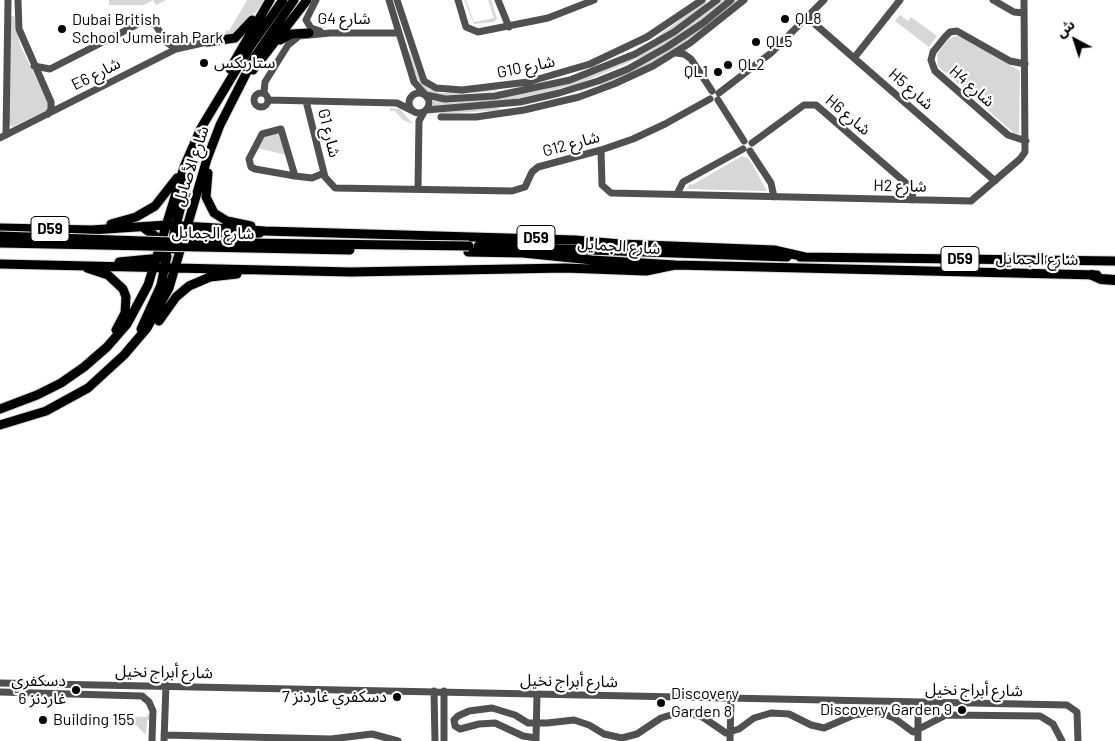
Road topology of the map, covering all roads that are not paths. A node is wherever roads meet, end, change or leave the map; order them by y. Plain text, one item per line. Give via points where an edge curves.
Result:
1 (8, 0) edge
2 (18, 0) edge
3 (268, 0) edge
4 (283, 0) edge
5 (294, 0) edge
6 (307, 0) edge
7 (316, 0) edge
8 (389, 0) edge
9 (397, 0) edge
10 (458, 0) edge
11 (498, 0) edge
12 (594, 0) edge
13 (702, 0) edge
14 (717, 0) edge
15 (731, 0) edge
16 (824, 0) edge
17 (900, 0) edge
18 (993, 0) edge
19 (1024, 0) edge
20 (742, 1) edge
21 (583, 2) edge
22 (709, 4) edge
23 (1024, 13) junction
24 (808, 18) junction
25 (509, 27) junction
26 (309, 33) junction
27 (330, 33) junction
28 (399, 33) junction
29 (647, 37) junction
30 (204, 42) joint
31 (658, 42) junction
32 (411, 43) junction
33 (690, 43) junction
34 (274, 45) junction
35 (170, 48) junction
36 (404, 50) junction
37 (676, 53) junction
38 (854, 58) junction
39 (691, 59) junction
40 (1025, 64) junction
41 (34, 66) junction
42 (50, 69) junction
43 (414, 82) junction
44 (43, 84) junction
45 (506, 86) junction
46 (221, 92) junction
47 (425, 94) junction
48 (48, 95) junction
49 (411, 96) junction
50 (495, 96) junction
51 (714, 96) junction
52 (234, 97) junction
53 (306, 101) junction
54 (397, 103) junction
55 (68, 104) junction
56 (497, 105) junction
57 (412, 111) junction
58 (425, 111) junction
59 (507, 113) junction
60 (48, 114) junction
61 (441, 117) dead end
62 (419, 122) junction
63 (3, 136) edge
64 (1026, 141) junction
65 (747, 146) junction
66 (601, 150) junction
67 (207, 159) junction
68 (184, 167) junction
69 (324, 173) junction
70 (295, 176) junction
71 (995, 181) junction
72 (418, 188) junction
73 (677, 194) junction
74 (774, 197) junction
75 (913, 200) junction
76 (171, 226) junction
77 (141, 227) junction
78 (187, 227) junction
79 (0, 228) edge
80 (91, 230) junction
81 (265, 231) junction
82 (0, 236) edge
83 (162, 241) junction
84 (0, 243) edge
85 (468, 249) junction
86 (168, 252) junction
87 (805, 258) junction
88 (1115, 261) edge
89 (0, 264) edge
90 (77, 265) junction
91 (676, 265) junction
92 (171, 268) junction
93 (254, 270) junction
94 (1092, 275) junction
95 (1115, 275) edge
96 (1115, 280) edge
97 (135, 343) junction
98 (107, 347) junction
99 (0, 409) edge
100 (0, 426) edge
101 (0, 681) edge
102 (166, 685) junction
103 (434, 691) junction
104 (444, 691) junction
105 (0, 692) edge
106 (537, 694) junction
107 (731, 698) junction
108 (918, 703) junction
109 (536, 723) junction
110 (918, 730) junction
111 (730, 732) junction
112 (164, 738) edge
113 (536, 739) edge
114 (152, 741) edge
115 (398, 741) edge
116 (437, 741) edge
117 (444, 741) edge
118 (730, 741) edge
119 (918, 741) edge
120 (1062, 741) edge
121 (1078, 741) edge

1 - 63 street
2 - 41 street via 19,29
3 - 30 main road via 234,38
3 - 46 main road, شارع الأصايل
4 - 46 main road, شارع الأصايل
5 - 52 main road, شارع الأصايل via 254,58
6 - 34 main road, شارع الأصايل
7 - 27 street via 306,16 307,24 314,30
8 - 28 street
9 - 32 street, G10 شارع
10 - 25 street via 468,29 474,32
11 - 25 street
12 - 21 street
13 - 29 street, G10 شارع
14 - 22 street, G10 شارع
15 - 56 street, G10 شارع via 680,40 628,69 559,93
16 - 24 street, G12 شارع
17 - 38 street
18 - 23 street via 1014,12
19 - 23 street, H2 شارع
20 - 33 street
21 - 25 street via 548,18
22 - 31 street, G10 شارع
23 - 40 street, H2 شارع
24 - 38 street, H5 شارع
24 - 51 street, G12 شارع via 772,53
26 - 27 street, G4 شارع
26 - 34 main road via 291,34
26 - 53 street, G4 شارع via 290,42 265,82 266,97
27 - 28 street, G4 شارع
28 - 36 street
29 - 31 street
29 - 45 street, G10 شارع via 590,64
30 - 35 street
31 - 50 street, G10 شارع via 615,64 570,80
32 - 36 street
32 - 45 street, G10 شارع via 422,78 432,87 462,90
33 - 37 street
33 - 39 street
34 - 52 main road, شارع الأصايل
35 - 42 street via 151,26 143,25
35 - 55 street, E6 شارع via 163,56
36 - 43 street
37 - 39 street
37 - 59 street via 597,91
38 - 71 street, H5 شارع
39 - 51 street
40 - 64 street, H2 شارع
40 - 64 street, H4 شارع via 1010,61 957,31 947,34 931,60 932,68 938,74 1008,135
41 - 42 street
41 - 44 street
42 - 44 street
43 - 47 street
43 - 49 street
44 - 48 street
45 - 50 street
46 - 68 main road, شارع الأصايل
47 - 49 street via 417,92
47 - 50 street, G10 شارع via 446,99
47 - 58 street via 429,101
48 - 55 street via 59,103
48 - 60 street via 52,106
49 - 54 street
49 - 57 street via 408,103
51 - 65 street
51 - 66 street, G12 شارع via 650,132
52 - 67 main road, شارع الأصايل
53 - 54 street
53 - 69 street, G1 شارع
54 - 57 street
55 - 60 street, E6 شارع
56 - 58 street, G10 شارع
56 - 59 street
57 - 58 street
57 - 62 street
58 - 62 street
59 - 61 street
60 - 63 street, E6 شارع
62 - 72 street
64 - 71 street, H2 شارع via 1022,156
65 - 73 street, H6 شارع via 683,182
65 - 74 street via 771,183
65 - 75 street, H6 شارع via 804,105 816,105 907,184
66 - 72 street, G12 شارع via 538,167 525,187 515,191
66 - 73 street, H2 شارع via 604,189 615,194
67 - 78 main road, شارع الأصايل
67 - 81 main road via 206,197 214,213 227,221
68 - 76 main road, شارع الأصايل
68 - 80 main road via 162,199 146,212
69 - 70 street via 317,178
69 - 72 street, G12 شارع via 333,184 351,188
70 - 70 street via 281,129 262,134 249,159 249,166
71 - 75 street, H2 شارع via 969,201
73 - 74 street, H2 شارع
74 - 75 street, H2 شارع
76 - 77 main road, D59
76 - 78 main road, D59
76 - 83 main road, شارع الأصايل
76 - 86 main road
77 - 80 main road, D59
77 - 83 main road
78 - 81 main road, D59
78 - 86 main road, شارع الأصايل
79 - 80 main road, D59
81 - 86 main road via 253,236 198,237
81 - 87 main road, D59 via 575,240 774,250
82 - 85 main road, شارع الجمايل / D59, bridge
83 - 86 main road, شارع الأصايل
83 - 86 main road
84 - 85 main road, شارع الجمايل / D59, bridge
85 - 87 main road, شارع الجمايل / D59
85 - 91 main road, شارع الجمايل / D59
86 - 90 main road
86 - 92 main road, D59
86 - 92 main road
86 - 92 main road, شارع الأصايل
86 - 98 main road, شارع الأصايل via 139,306
87 - 88 main road, شارع الجمايل / D59
89 - 90 main road, D59
90 - 98 main road via 108,275 123,289 125,313
91 - 93 main road, D59 via 646,271 565,268 351,272
91 - 94 main road, شارع الجمايل / D59
92 - 93 main road, D59
92 - 97 main road, شارع الأصايل
93 - 97 main road via 210,277 189,286 149,332
94 - 95 main road, شارع الجمايل
94 - 96 highway via 1101,280
97 - 100 main road via 100,378 68,400
98 - 99 main road, شارع الأصايل via 61,383 37,396
101 - 102 street, شارع أبراج نخيل
102 - 103 street, شارع أبراج نخيل
102 - 112 street
103 - 104 street, شارع أبراج نخيل
103 - 116 street
104 - 106 street, شارع أبراج نخيل
104 - 117 street
105 - 114 street via 142,696 153,710
106 - 107 street, شارع أبراج نخيل
106 - 109 street
107 - 108 street, شارع أبراج نخيل
107 - 111 street
108 - 110 street
108 - 121 street, شارع أبراج نخيل via 1071,706 1078,716
109 - 111 street via 574,720 604,734 622,738 637,734 661,718 681,712 701,716 723,732
109 - 113 street
109 - 113 street via 528,723 492,708 469,711 456,718 454,724 460,729 495,723
110 - 111 street via 911,732 894,718 879,712 854,715 824,728 780,712 762,715
110 - 119 street
110 - 120 street via 946,715 1040,716 1053,724
111 - 118 street
112 - 115 street via 331,739 372,734

